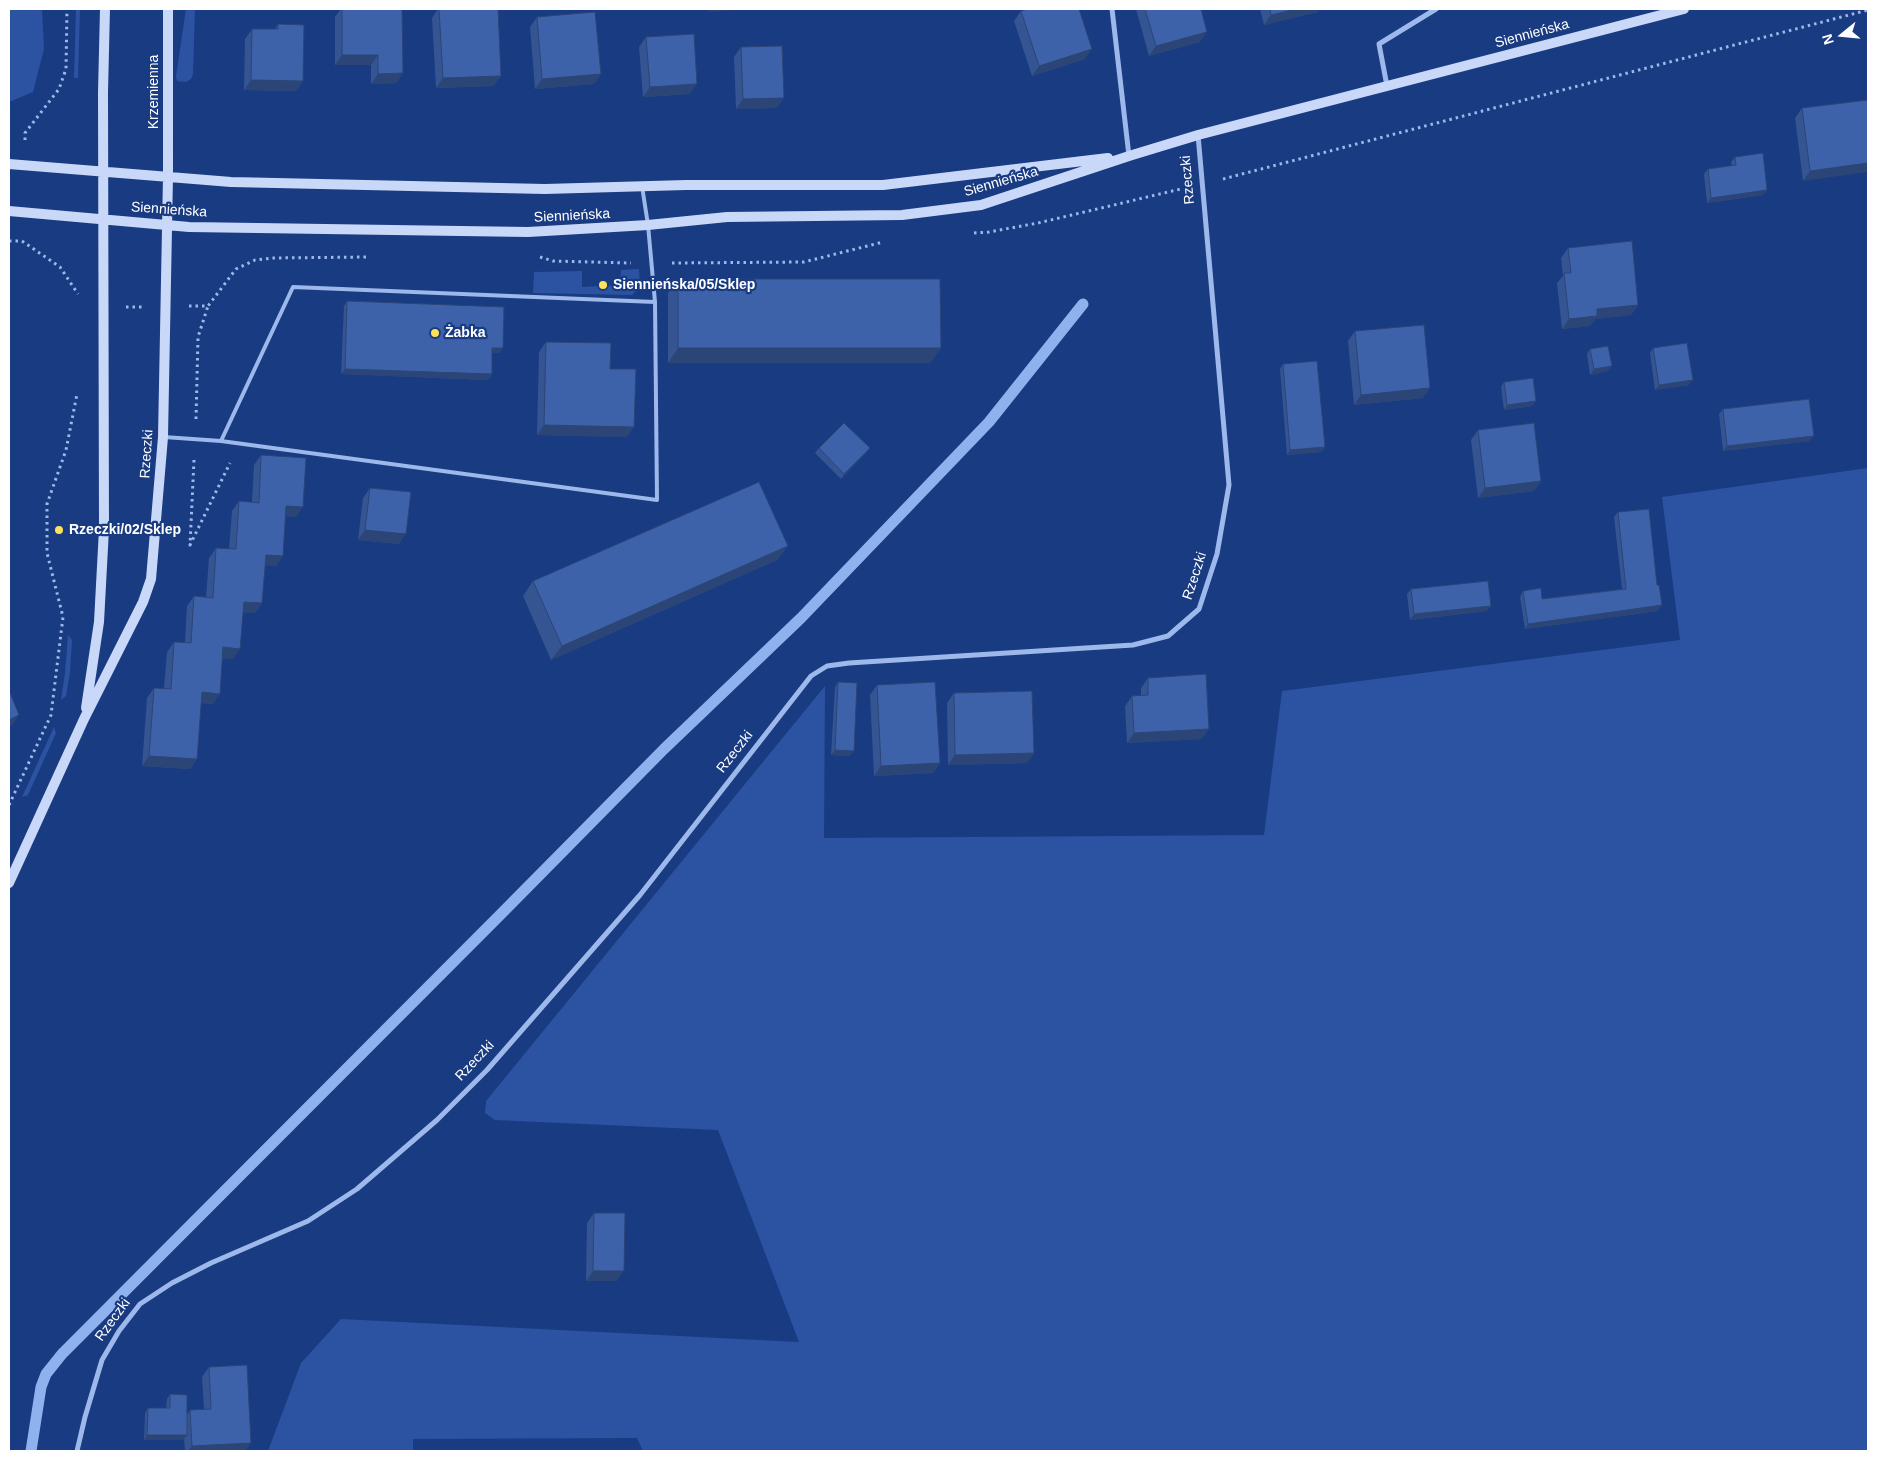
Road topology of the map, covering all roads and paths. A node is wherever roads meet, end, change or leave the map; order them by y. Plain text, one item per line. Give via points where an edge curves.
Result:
1 (67, 9) edge
2 (105, 9) edge
3 (168, 9) edge
4 (1112, 9) edge
5 (1436, 9) edge
6 (1684, 9) edge
7 (1387, 86) junction
8 (1198, 135) junction
9 (1129, 156) junction
10 (9, 164) edge
11 (25, 164) junction
12 (104, 171) junction
13 (168, 176) junction
14 (642, 186) junction
15 (9, 211) edge
16 (23, 212) junction
17 (104, 219) junction
18 (168, 225) junction
19 (648, 225) junction
20 (9, 241) edge
21 (22, 241) junction
22 (80, 296) dead end
23 (655, 302) junction
24 (163, 437) junction
25 (221, 441) junction
26 (84, 718) junction
27 (9, 883) edge
28 (77, 1451) edge

1 - 11 path via 66,69 58,88 25,133
2 - 12 main road
3 - 13 main road, Krzemienna
4 - 9 street
5 - 7 street via 1379,44
6 - 7 main road, Siennieńska
7 - 8 main road, Siennieńska
8 - 9 main road, Siennieńska
8 - 28 street, Rzeczki via 1229,485 1217,554 1199,609 1168,636 1134,646 849,663 827,666 811,676 640,895 487,1070 437,1120 357,1188 308,1221 211,1263 140,1304 102,1360
9 - 14 main road, Siennieńska via 883,185
9 - 19 main road, Siennieńska via 981,205 902,215 727,217
10 - 11 main road, Siennieńska
11 - 12 main road, Siennieńska
12 - 13 main road, Siennieńska
12 - 17 main road, Rzeczki
13 - 14 main road, Siennieńska via 231,182 544,189
13 - 18 main road, Rzeczki
14 - 19 lane
15 - 16 main road, Siennieńska
16 - 17 main road, Siennieńska
16 - 21 path
17 - 18 main road, Siennieńska
17 - 26 main road, Rzeczki via 104,528 99,622
18 - 19 main road, Siennieńska via 528,232
18 - 24 main road, Rzeczki
19 - 23 lane
20 - 21 path
21 - 22 path via 60,267
23 - 25 lane via 293,287
23 - 25 lane via 657,500
24 - 25 lane
24 - 26 main road, Rzeczki via 151,579 143,602
26 - 27 main road, Rzeczki

